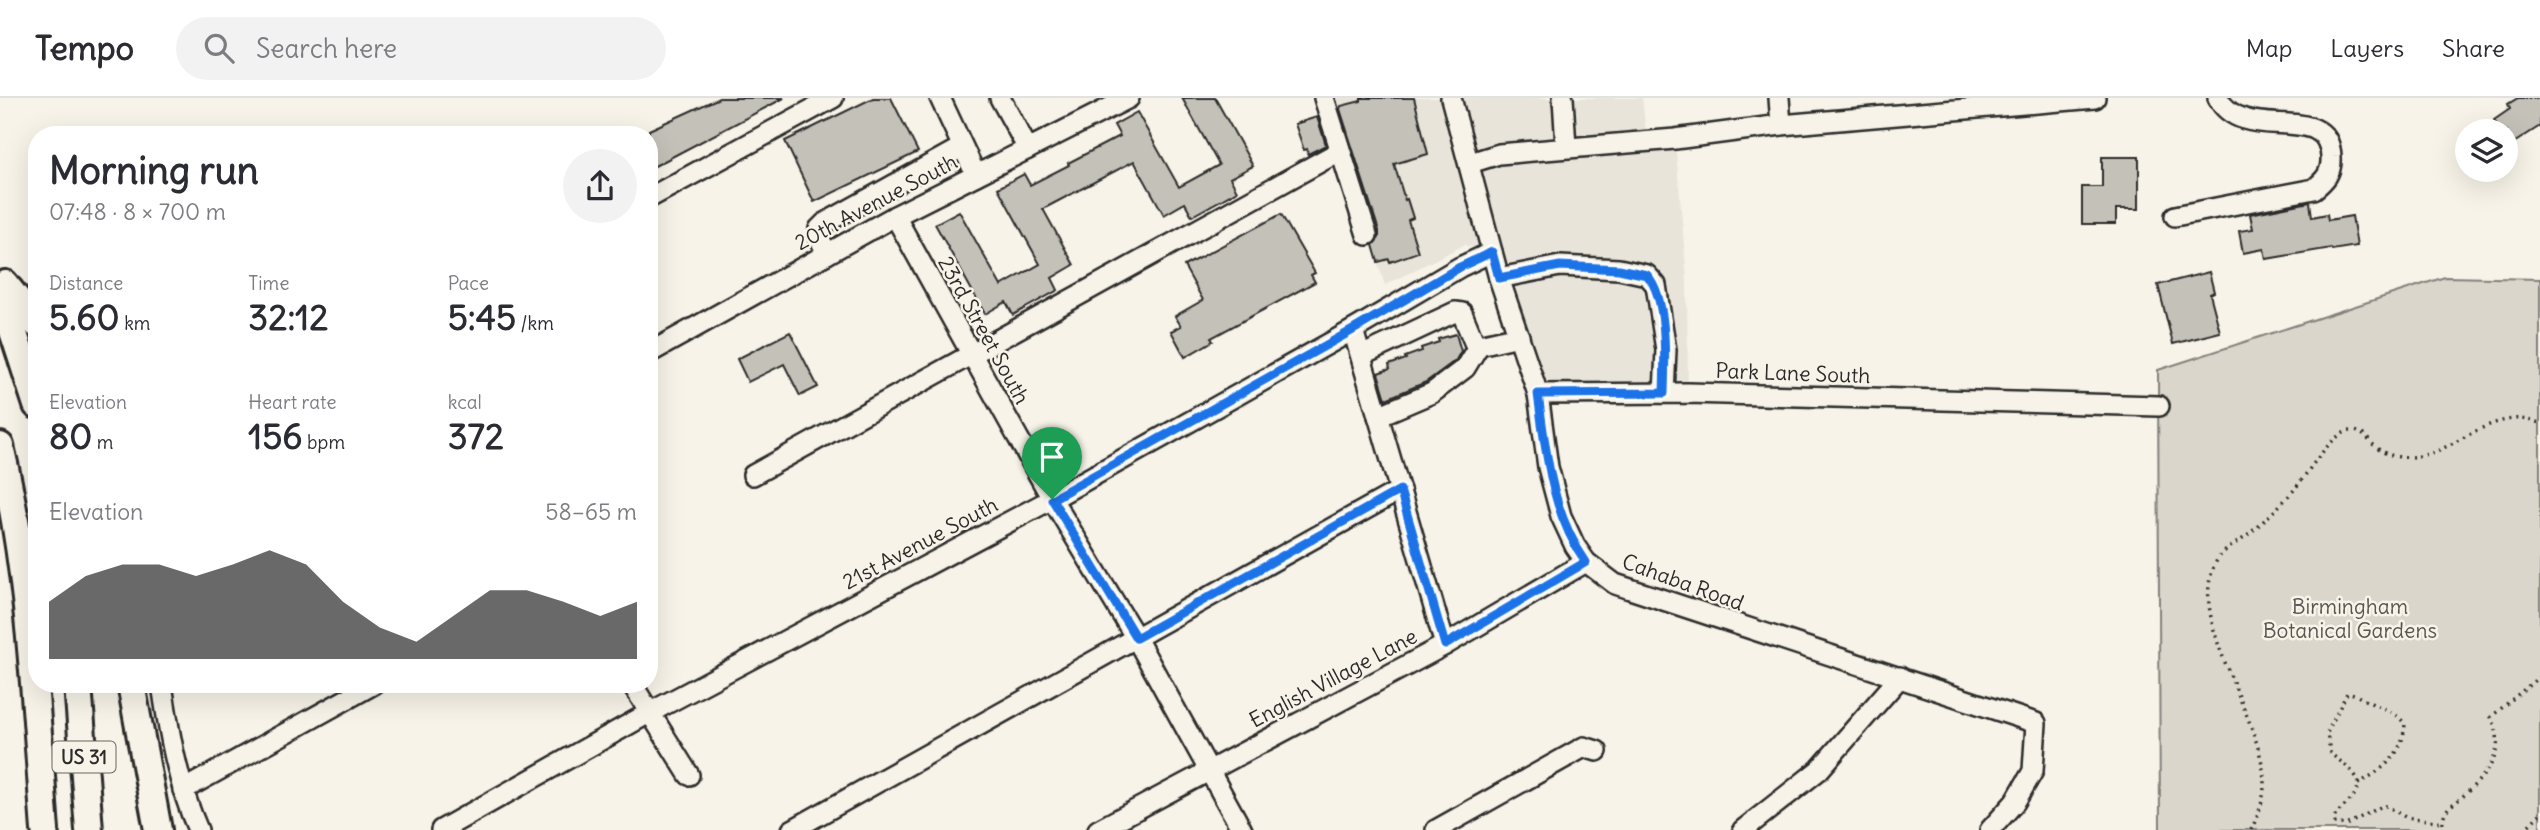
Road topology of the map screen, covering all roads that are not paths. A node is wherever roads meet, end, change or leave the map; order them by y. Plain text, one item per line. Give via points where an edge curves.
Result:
1 (833, 98) edge
2 (940, 98) edge
3 (999, 98) edge
4 (1129, 98) edge
5 (1324, 98) edge
6 (1451, 98) edge
7 (1563, 98) edge
8 (1779, 98) edge
9 (2095, 98) edge
10 (2218, 98) edge
11 (1781, 125) junction
12 (962, 147) junction
13 (1566, 147) junction
14 (1028, 149) junction
15 (1340, 150) junction
16 (1470, 163) junction
17 (976, 175) junction
18 (658, 193) edge
19 (895, 216) junction
20 (2175, 216) dead end
21 (1367, 235) dead end
22 (1492, 252) junction
23 (827, 254) junction
24 (0, 277) edge
25 (1499, 278) junction
26 (0, 291) edge
27 (28, 313) edge
28 (1353, 330) junction
29 (1519, 336) junction
30 (1479, 345) junction
31 (658, 348) edge
32 (971, 354) junction
33 (1361, 356) junction
34 (28, 377) edge
35 (1664, 393) junction
36 (1538, 394) junction
37 (2159, 406) dead end
38 (1378, 416) junction
39 (0, 446) edge
40 (753, 475) dead end
41 (1400, 490) junction
42 (1052, 499) junction
43 (1586, 562) junction
44 (28, 625) edge
45 (1136, 638) junction
46 (1445, 645) junction
47 (1900, 677) junction
48 (34, 693) edge
49 (79, 693) edge
50 (133, 693) edge
51 (164, 693) edge
52 (358, 693) edge
53 (637, 693) edge
54 (649, 713) junction
55 (1597, 751) dead end
56 (1208, 770) junction
57 (689, 775) dead end
58 (183, 790) junction
59 (45, 830) edge
60 (89, 830) edge
61 (158, 830) edge
62 (198, 830) edge
63 (441, 830) edge
64 (792, 830) edge
65 (1098, 830) edge
66 (1242, 830) edge
67 (1436, 830) edge
68 (1743, 830) edge
69 (1990, 830) edge

1 - 18 street
2 - 12 street
3 - 14 street
4 - 14 street, 20th Avenue South
5 - 15 street
6 - 16 street, Cahaba Road
7 - 13 street
8 - 11 street
9 - 11 street
10 - 20 street via 2228,111 2246,120 2318,128 2327,136 2332,166 2326,180 2314,189
11 - 13 street
12 - 17 street
12 - 23 street via 825,223 819,237
13 - 16 street via 1499,153
14 - 17 street, 20th Avenue South
15 - 21 street
15 - 32 street
16 - 22 street, Cahaba Road
17 - 19 street, 20th Avenue South
19 - 23 street, 20th Avenue South
19 - 32 street, 23rd Street South
22 - 25 street, Cahaba Road
22 - 28 street, 21st Avenue South
23 - 31 street, 20th Avenue South
24 - 27 highway
25 - 29 street, Cahaba Road
25 - 35 street via 1560,266 1647,275 1656,285 1665,350
26 - 34 highway
28 - 33 street
28 - 42 street, 21st Avenue South
29 - 30 street
29 - 36 street, Cahaba Road
30 - 33 street via 1462,313 1455,312
30 - 38 street via 1465,368 1432,393
32 - 40 street
32 - 42 street, 23rd Street South
33 - 38 street
35 - 36 street, Park Lane South
35 - 37 street, Park Lane South
36 - 43 street, Cahaba Road via 1555,492 1570,536
38 - 41 street
39 - 44 highway, US 31 via 17,526
41 - 45 street
41 - 46 street
42 - 45 street, 23rd Street South
42 - 54 street, 21st Avenue South
43 - 46 street, English Village Lane
43 - 47 street, Cahaba Road via 1615,584
45 - 56 street, 23rd Street South
45 - 64 street
46 - 56 street, English Village Lane
47 - 68 street via 1819,770
47 - 69 street, Cahaba Road via 2036,723 2034,771
48 - 59 highway, US 31
49 - 60 highway, US 31
50 - 61 highway
51 - 58 street
52 - 58 street
53 - 54 street
54 - 57 street
54 - 63 street, 21st Avenue South
55 - 67 street via 1584,747
56 - 65 street, English Village Lane
56 - 66 street, 23rd Street South
58 - 62 street

